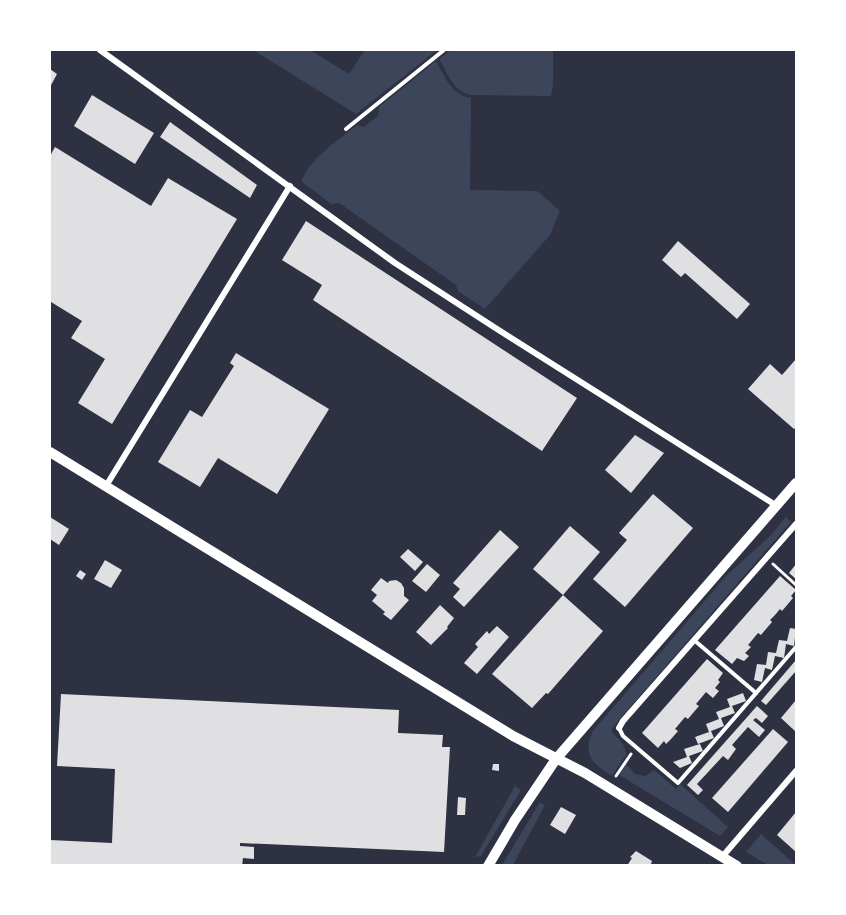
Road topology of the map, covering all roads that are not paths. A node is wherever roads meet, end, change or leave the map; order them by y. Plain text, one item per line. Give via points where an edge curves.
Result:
1 (99, 50) edge
2 (444, 50) edge
3 (346, 129) dead end
4 (290, 186) junction
5 (50, 452) edge
6 (796, 483) edge
7 (106, 486) junction
8 (777, 506) junction
9 (796, 524) edge
10 (694, 640) junction
11 (796, 647) edge
12 (756, 693) junction
13 (619, 728) joint
14 (556, 759) junction
15 (796, 771) edge
16 (722, 857) junction
17 (488, 866) edge
18 (737, 866) edge

1 - 4 street
2 - 3 lane
4 - 7 street
4 - 8 street via 395,263
5 - 7 street
6 - 8 street
7 - 14 street
8 - 14 street
9 - 10 street
10 - 12 lane
10 - 13 street
11 - 12 lane
12 - 13 lane via 678,783 623,736
14 - 16 street
14 - 17 street
15 - 16 street
16 - 18 street

